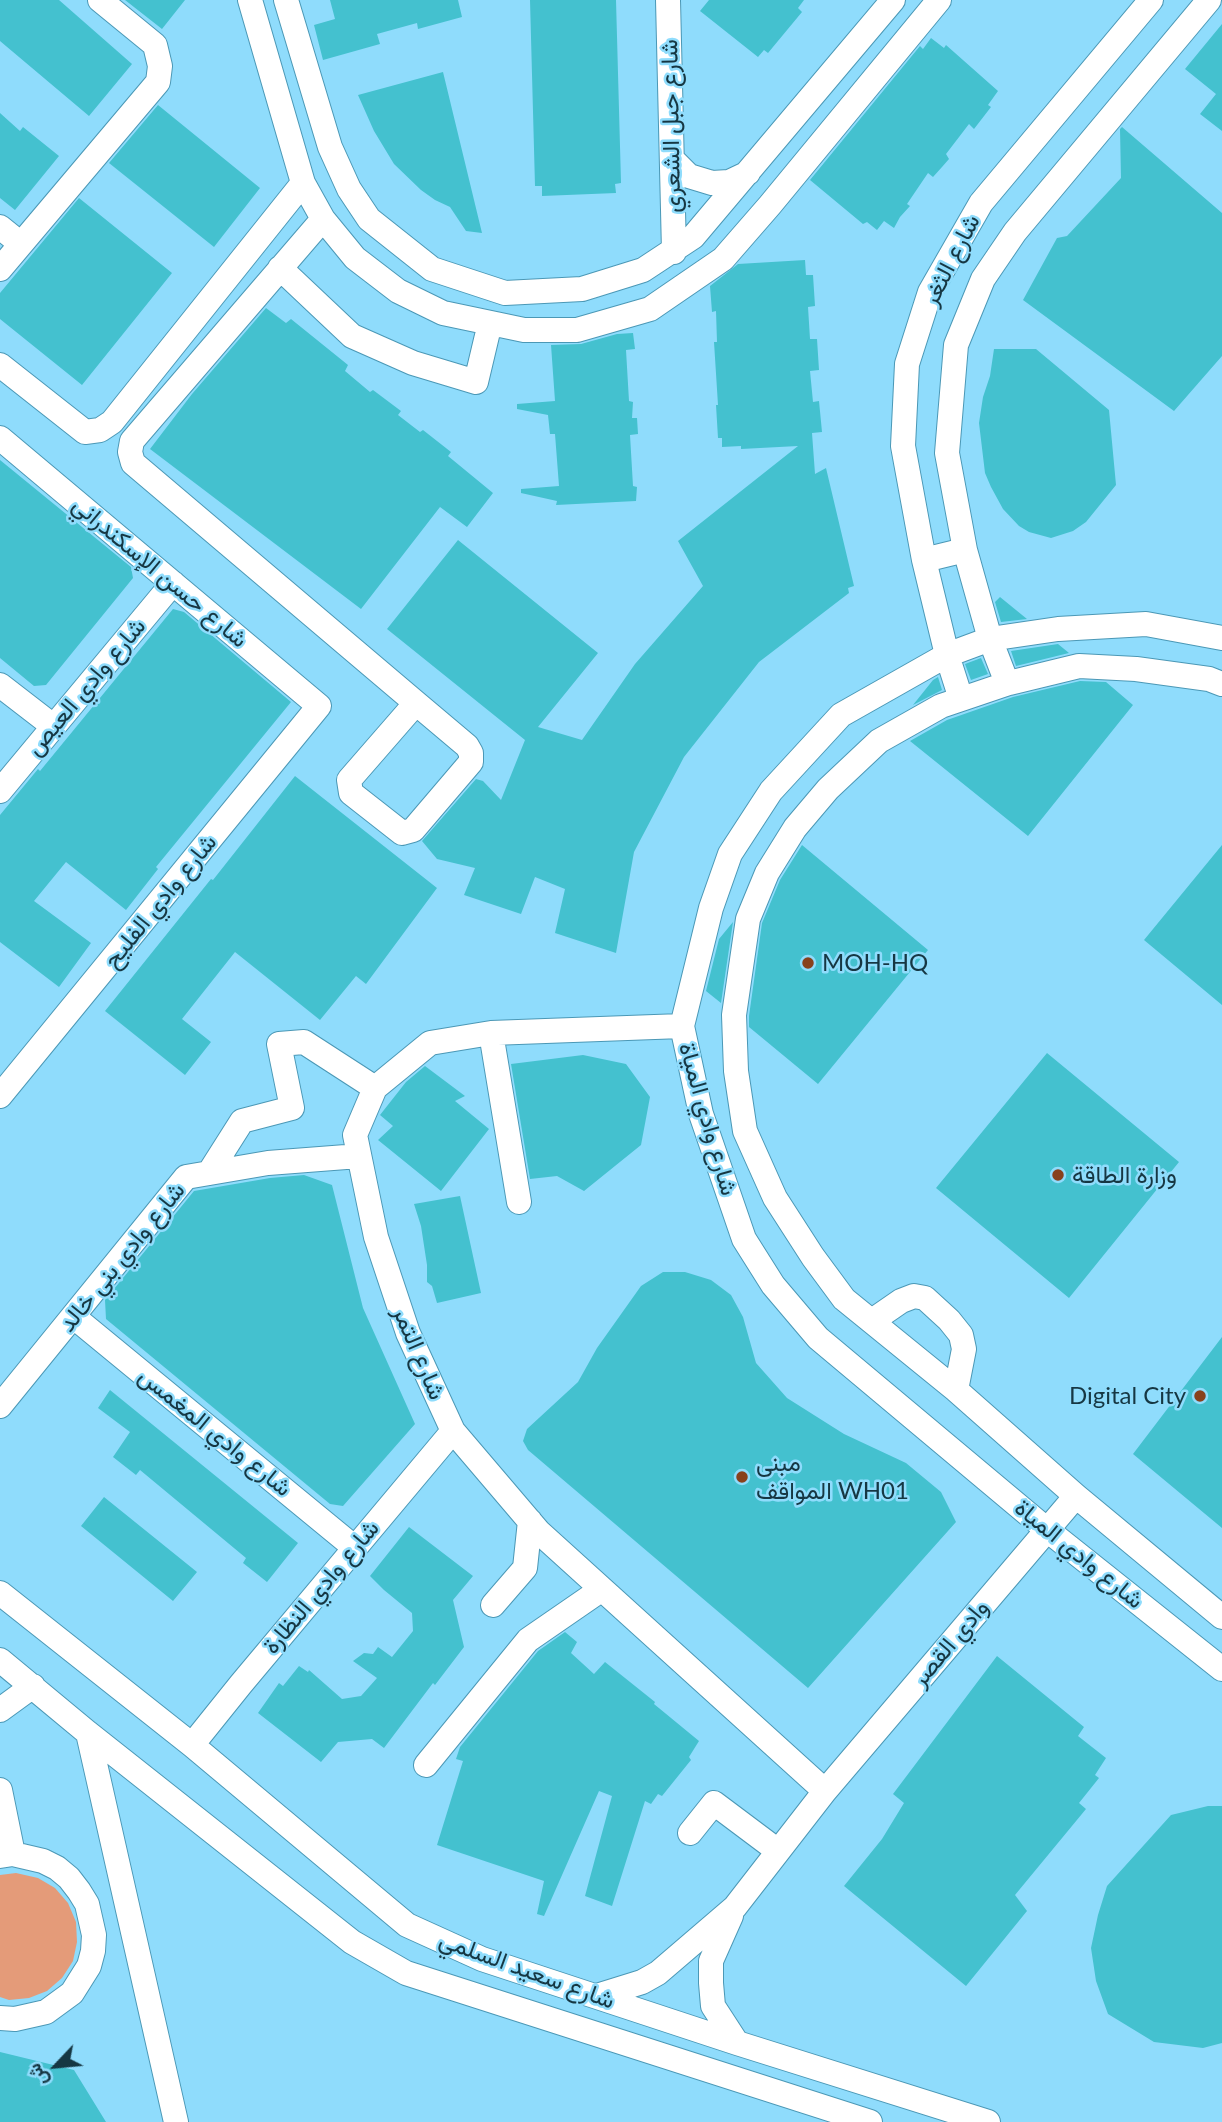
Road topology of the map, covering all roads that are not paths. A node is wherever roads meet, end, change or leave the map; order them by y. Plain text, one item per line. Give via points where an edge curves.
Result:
1 (100, 0) edge
2 (250, 0) edge
3 (286, 0) edge
4 (668, 0) edge
5 (893, 0) edge
6 (939, 0) edge
7 (1150, 0) edge
8 (1209, 0) edge
9 (672, 159) junction
10 (748, 172) junction
11 (303, 183) junction
12 (323, 219) junction
13 (0, 227) edge
14 (21, 244) junction
15 (674, 251) junction
16 (280, 268) junction
17 (0, 269) edge
18 (523, 292) junction
19 (489, 323) junction
20 (524, 330) junction
21 (0, 365) edge
22 (0, 438) edge
23 (965, 550) junction
24 (924, 560) junction
25 (173, 583) junction
26 (1222, 638) edge
27 (990, 639) junction
28 (947, 655) junction
29 (1007, 683) junction
30 (1222, 684) edge
31 (0, 685) edge
32 (961, 699) junction
33 (416, 703) junction
34 (319, 706) joint
35 (53, 726) junction
36 (0, 791) edge
37 (682, 1026) junction
38 (491, 1033) junction
39 (374, 1088) junction
40 (0, 1096) edge
41 (359, 1156) junction
42 (209, 1173) junction
43 (519, 1202) dead end
44 (74, 1317) junction
45 (872, 1321) junction
46 (956, 1390) junction
47 (0, 1406) edge
48 (453, 1431) junction
49 (1076, 1496) junction
50 (530, 1521) junction
51 (1046, 1529) junction
52 (355, 1548) junction
53 (602, 1590) junction
54 (0, 1593) edge
55 (493, 1605) dead end
56 (1222, 1617) edge
57 (0, 1660) edge
58 (1222, 1669) edge
59 (33, 1686) junction
60 (0, 1710) edge
61 (88, 1733) junction
62 (192, 1745) junction
63 (426, 1765) dead end
64 (0, 1790) edge
65 (825, 1791) junction
66 (690, 1833) dead end
67 (778, 1851) junction
68 (6, 1855) edge
69 (735, 1907) junction
70 (597, 1996) junction
71 (0, 2018) edge
72 (737, 2043) junction
73 (176, 2122) edge
74 (870, 2122) edge
75 (988, 2122) edge

1 - 14 street via 155,46 158,82
2 - 11 street
3 - 18 street via 330,147 369,219 432,269 505,293
4 - 9 street, شارع جبل الشعري
5 - 10 street
6 - 20 street via 723,259 650,309 577,330
7 - 24 street, شارع الثغر via 981,203 930,292 908,364 903,446
8 - 23 street, شارع الثغر via 1015,232 983,279 956,345 947,453
9 - 10 street via 690,176 712,183 729,182
9 - 15 street, شارع جبل الشعري
10 - 15 street via 693,237
11 - 12 street
11 - 21 street via 112,422 100,430 85,432
12 - 16 street
12 - 19 street via 355,258 398,290 443,313
13 - 14 street
14 - 17 street
15 - 18 street via 643,270 582,289
16 - 19 street via 352,336 413,363 476,382
16 - 33 street via 132,441 130,452 134,463
18 - 20 street
19 - 20 street
22 - 25 street, شارع حسن الإسكندراني
23 - 24 street
23 - 27 street, شارع الثغر
24 - 28 street, شارع الثغر
25 - 34 street, شارع حسن الإسكندراني
25 - 35 street, شارع وادي العيص
26 - 27 street, شارع وادي المياة via 1146,624
27 - 28 street, شارع وادي المياة
27 - 29 street, شارع الثغر
28 - 32 street, شارع الثغر
28 - 37 street, شارع وادي المياة via 841,715 771,791 730,854 711,908
29 - 30 street, شارع وادي المياة via 1079,666 1136,669
29 - 32 street, شارع وادي المياة
31 - 35 street
32 - 45 street, شارع وادي المياة via 879,741 803,819 767,873 748,919 739,967 734,1015 736,1071 745,1131 775,1198 813,1258 844,1299
33 - 33 street via 467,746 471,762 406,833 351,793 349,780
34 - 40 street, شارع وادي الفليح
35 - 36 street, شارع وادي العيص
37 - 38 street, شارع التمر
37 - 51 street, شارع وادي المياة via 701,1114 744,1238 773,1285 818,1338
38 - 39 street, شارع التمر via 430,1043
38 - 43 street
39 - 41 street, شارع التمر via 355,1135
39 - 42 street via 304,1042 279,1044 292,1108 242,1121
41 - 42 street, شارع وادي بني خالد
41 - 48 street, شارع التمر via 376,1237 408,1333
42 - 44 street, شارع وادي بني خالد via 186,1177
44 - 47 street, شارع وادي بني خالد
44 - 52 street, شارع وادي المغمس
45 - 46 street, شارع وادي المياة
45 - 46 street via 901,1301 925,1298 961,1335 964,1349
46 - 49 street, شارع وادي المياة
48 - 50 street, شارع التمر
48 - 52 street, شارع وادي النظارة
49 - 51 street, وادي القصر
49 - 56 street, شارع وادي المياة
50 - 53 street, شارع التمر
50 - 55 street via 525,1568
51 - 58 street, شارع وادي المياة
51 - 65 street, وادي القصر
52 - 62 street, شارع وادي النظارة
53 - 63 street via 528,1640
53 - 65 street, شارع التمر
54 - 62 street, شارع سعيد السلمي
57 - 59 street, شارع سعيد السلمي
59 - 60 street
59 - 61 street, شارع سعيد السلمي
61 - 73 street
61 - 74 street, شارع سعيد السلمي via 352,1942 406,1973
62 - 70 street, شارع سعيد السلمي via 407,1925 482,1959
64 - 68 street
65 - 67 street, وادي القصر
66 - 67 street via 714,1803
67 - 69 street, وادي القصر
68 - 71 street via 28,1856 69,1878 87,1904 94,1935 89,1966 72,1993 46,2012
69 - 70 street via 658,1973
69 - 72 street via 710,1961 713,2006
70 - 72 street, شارع سعيد السلمي
72 - 75 street, شارع سعيد السلمي

